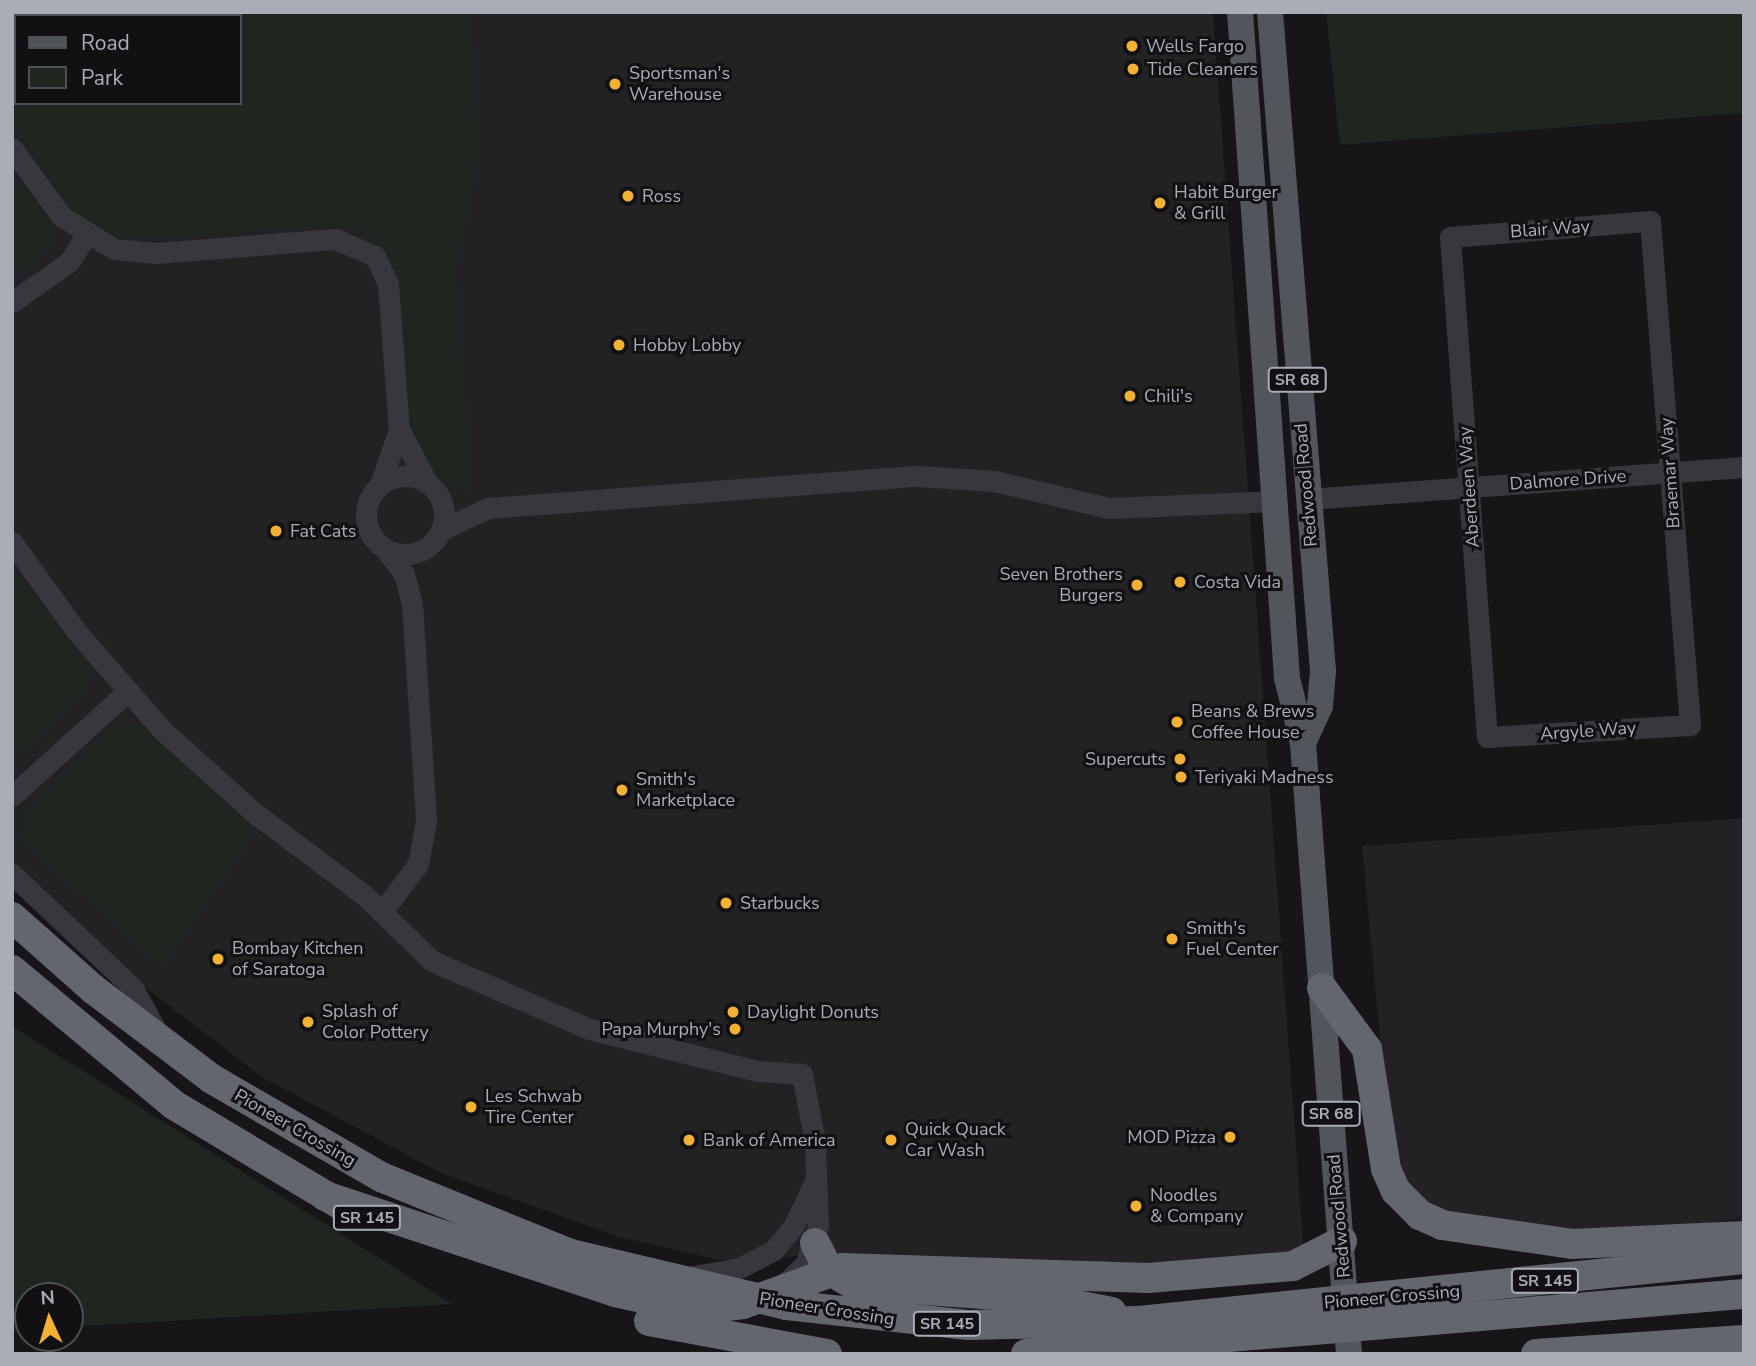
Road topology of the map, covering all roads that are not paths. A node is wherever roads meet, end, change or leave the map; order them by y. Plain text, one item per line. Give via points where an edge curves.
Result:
1 (1240, 12) edge
2 (1270, 12) edge
3 (12, 148) edge
4 (1650, 221) joint
5 (86, 236) junction
6 (1450, 237) joint
7 (12, 302) edge
8 (399, 429) junction
9 (1744, 467) edge
10 (1670, 472) junction
11 (380, 485) junction
12 (432, 487) junction
13 (1469, 487) junction
14 (1308, 499) junction
15 (1273, 501) junction
16 (488, 508) junction
17 (437, 536) junction
18 (12, 542) edge
19 (386, 550) junction
20 (412, 604) junction
21 (127, 692) junction
22 (1690, 725) joint
23 (1487, 737) joint
24 (1303, 743) junction
25 (12, 796) edge
26 (12, 874) edge
27 (382, 912) junction
28 (12, 917) edge
29 (12, 970) edge
30 (1322, 988) junction
31 (162, 1043) junction
32 (815, 1177) junction
33 (325, 1196) junction
34 (1744, 1236) edge
35 (1342, 1241) junction
36 (815, 1242) junction
37 (1744, 1259) edge
38 (829, 1270) junction
39 (661, 1279) junction
40 (784, 1284) junction
41 (1744, 1294) edge
42 (758, 1299) junction
43 (1139, 1321) junction
44 (1348, 1327) edge
45 (1744, 1340) edge
46 (786, 1351) edge
47 (827, 1354) edge
48 (1026, 1354) edge
49 (1536, 1354) edge

1 - 15 main road, Redwood Road / SR 68
2 - 14 main road, Redwood Road / SR 68
3 - 5 street via 61,216
4 - 6 street, Blair Way
4 - 10 street, Braemar Way
5 - 7 street via 69,262
5 - 8 street via 141,253 335,239 366,248 388,284
6 - 13 street, Aberdeen Way
8 - 11 street
8 - 12 street
9 - 10 street, Dalmore Drive
10 - 13 street, Dalmore Drive
10 - 22 street, Braemar Way
11 - 12 street via 404,476
11 - 19 street via 366,519
12 - 16 street
12 - 17 street via 444,510
13 - 14 street, Dalmore Drive
13 - 23 street, Aberdeen Way
14 - 24 main road, Redwood Road / SR 68 via 1323,689
15 - 16 street via 1109,508 945,475
15 - 24 main road, Redwood Road / SR 68 via 1287,678
16 - 17 street
17 - 19 street via 412,553
17 - 20 street via 418,571
18 - 21 street
19 - 20 street via 404,574
20 - 27 street via 426,836 412,875
21 - 25 street
21 - 27 street via 227,790
22 - 23 street, Argyle Way
24 - 30 main road, Redwood Road / SR 68
26 - 31 street via 133,988
27 - 32 street via 432,961 543,1012 723,1063 802,1073
28 - 31 highway, Pioneer Crossing / SR 145
29 - 33 highway, SR 145 via 174,1105
30 - 34 highway via 1367,1049 1386,1169 1396,1191 1420,1215 1442,1225 1572,1244
30 - 35 main road, Redwood Road / SR 68
31 - 39 highway, Pioneer Crossing / SR 145 via 302,1135 411,1191 520,1237
32 - 36 street
32 - 39 street via 789,1234 763,1258 739,1268
33 - 42 highway via 667,1306 712,1310
33 - 46 highway, SR 145 via 534,1285 659,1323
35 - 38 highway via 1293,1266 1188,1276
35 - 44 main road, Redwood Road / SR 68
36 - 38 highway
36 - 40 street via 806,1263
37 - 44 highway, Pioneer Crossing / SR 145
38 - 40 highway
38 - 43 highway via 865,1287 1041,1298
39 - 42 highway, Pioneer Crossing / SR 145
40 - 42 highway
41 - 44 highway, Pioneer Crossing / SR 145
42 - 43 highway, Pioneer Crossing / SR 145 via 927,1323
43 - 44 highway, Pioneer Crossing / SR 145
44 - 48 highway, Pioneer Crossing / SR 145
45 - 49 highway
46 - 47 highway, SR 145

